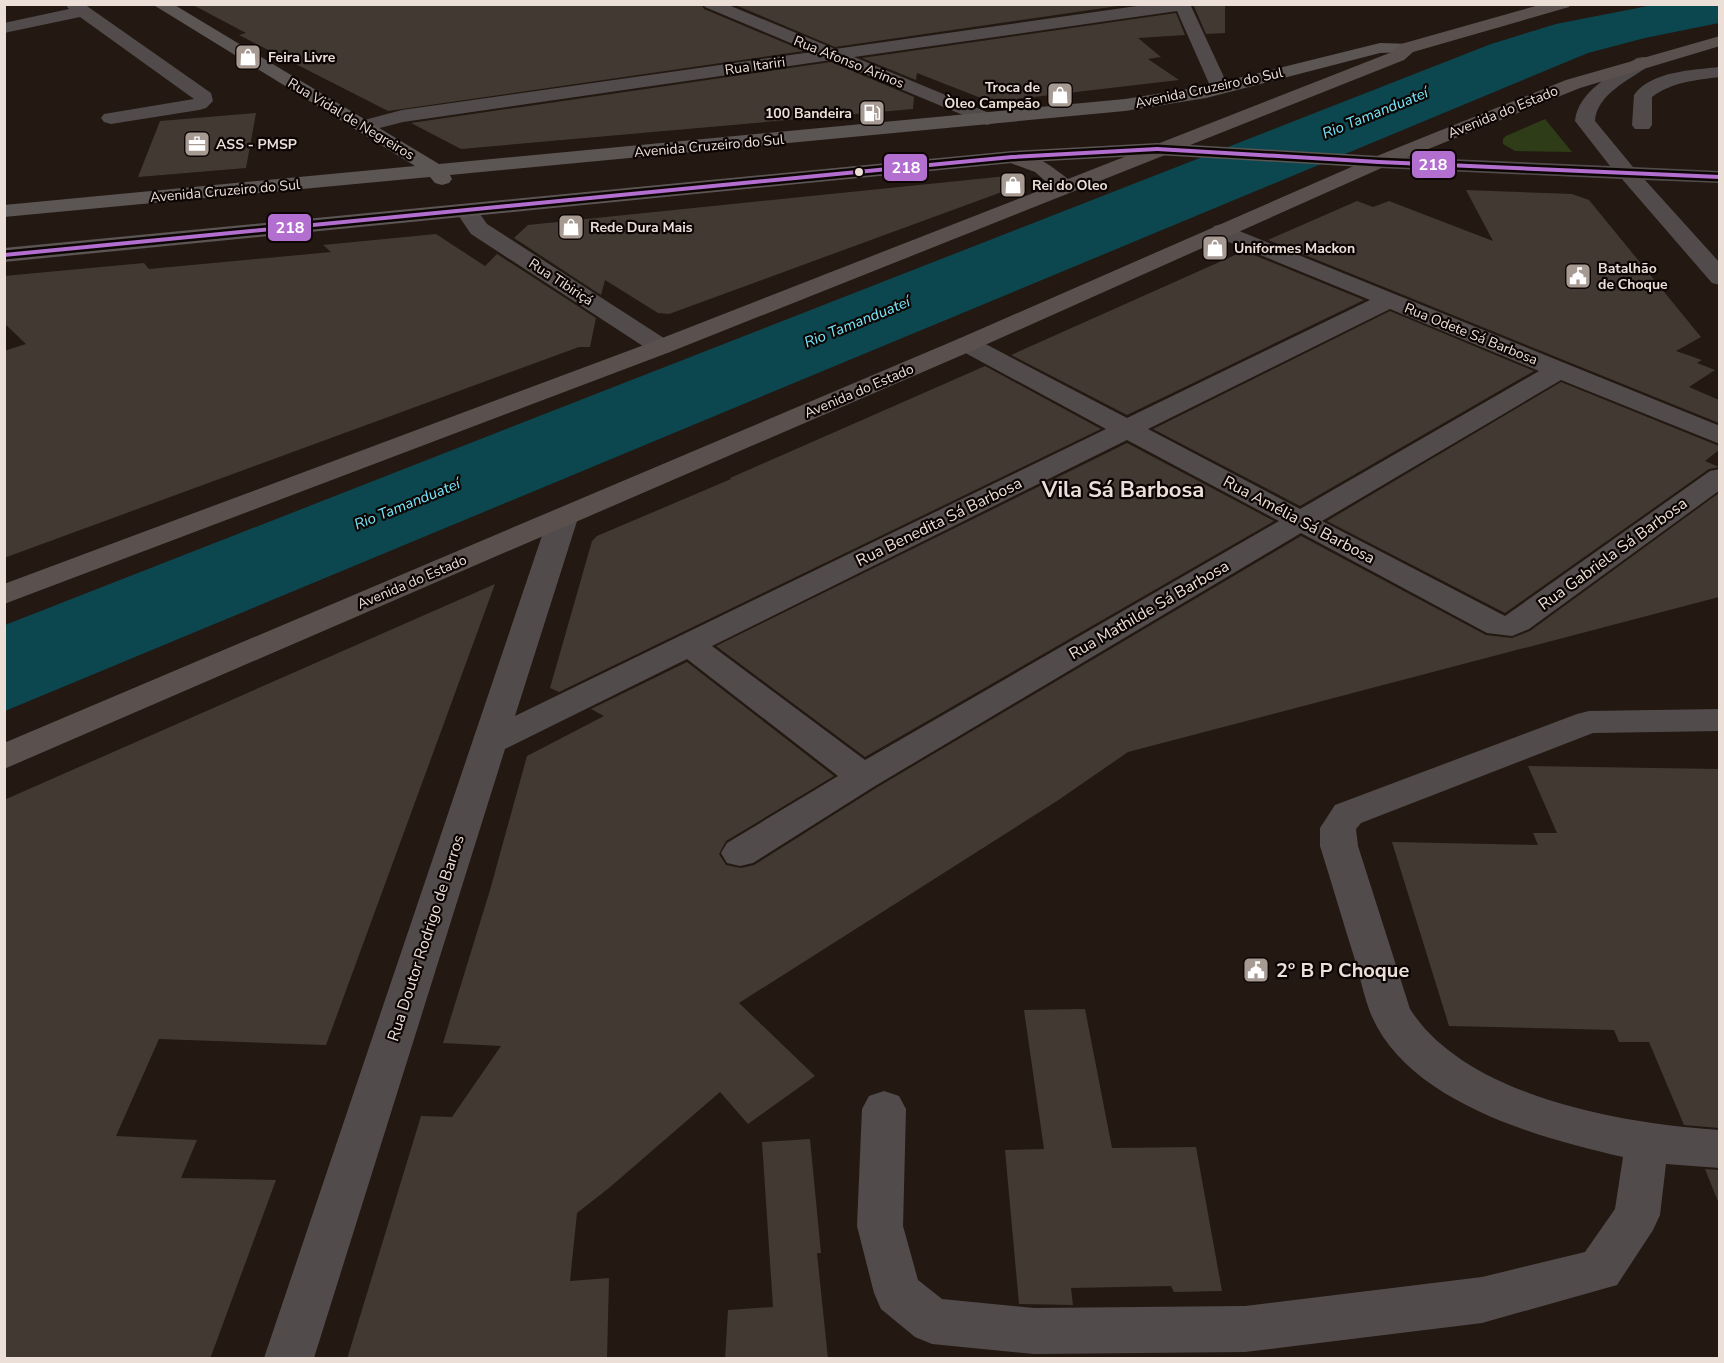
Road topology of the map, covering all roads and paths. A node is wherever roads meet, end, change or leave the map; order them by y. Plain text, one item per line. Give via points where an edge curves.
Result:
1 (160, 4) edge
2 (711, 4) edge
3 (1563, 4) edge
4 (1182, 5) edge
5 (78, 8) edge
6 (4, 28) edge
7 (1719, 41) edge
8 (1719, 46) edge
9 (1696, 47) junction
10 (1407, 48) junction
11 (832, 55) junction
12 (1643, 62) junction
13 (1719, 71) edge
14 (1221, 88) junction
15 (111, 118) dead end
16 (987, 119) junction
17 (1642, 125) dead end
18 (364, 126) junction
19 (1157, 149) junction
20 (1012, 157) junction
21 (1379, 162) junction
22 (437, 172) junction
23 (1627, 173) junction
24 (368, 177) junction
25 (1719, 177) edge
26 (1065, 187) junction
27 (4, 211) edge
28 (467, 212) junction
29 (1222, 231) junction
30 (134, 243) junction
31 (4, 255) edge
32 (1719, 278) edge
33 (1389, 300) junction
34 (968, 344) junction
35 (661, 347) junction
36 (1559, 370) junction
37 (1128, 429) junction
38 (1719, 436) edge
39 (1719, 477) edge
40 (563, 518) junction
41 (1302, 521) junction
42 (4, 595) edge
43 (1505, 626) joint
44 (689, 644) junction
45 (1719, 720) edge
46 (489, 743) junction
47 (4, 757) edge
48 (863, 777) junction
49 (740, 853) dead end
50 (884, 1109) dead end
51 (1647, 1142) junction
52 (1719, 1149) edge
53 (289, 1359) edge

1 - 18 main road, Rua Vidal de Negreiros
2 - 11 street, Rua Afonso Arinos
3 - 10 highway
4 - 11 street, Rua Itariri
4 - 14 street
5 - 6 street
5 - 15 street via 204,97 199,104
7 - 9 highway, Avenida do Estado
8 - 9 highway
9 - 12 highway, Avenida do Estado
9 - 13 street
10 - 14 main road, Avenida Cruzeiro do Sul via 1380,48
10 - 19 highway via 1398,56
11 - 16 street, Rua Afonso Arinos
11 - 18 street, Rua Itariri via 402,116
12 - 21 highway, Avenida do Estado via 1573,84
12 - 23 street via 1599,95 1584,114 1588,128
13 - 17 street via 1682,76 1650,88 1643,95
14 - 16 main road, Avenida Cruzeiro do Sul via 1153,102
16 - 22 main road, Avenida Cruzeiro do Sul
18 - 22 main road, Rua Vidal de Negreiros
19 - 20 main road
19 - 21 main road
19 - 26 highway
20 - 26 highway via 1050,172
20 - 28 main road
21 - 23 street
21 - 29 highway, Avenida do Estado
22 - 24 main road, Avenida Cruzeiro do Sul
22 - 28 main road, Rua Vidal de Negreiros
23 - 25 street
23 - 32 street
24 - 27 main road, Avenida Cruzeiro do Sul
24 - 30 main road via 391,185 400,196 380,208 360,212 165,232
26 - 35 highway
28 - 30 main road
28 - 35 street, Rua Tibiriçá via 479,229
29 - 33 street, Rua Odete Sá Barbosa
29 - 34 highway, Avenida do Estado
30 - 31 main road
33 - 36 street, Rua Odete Sá Barbosa
33 - 37 street, Rua Benedita Sá Barbosa
34 - 37 street, Rua Amélia Sá Barbosa
34 - 40 highway, Avenida do Estado
35 - 42 highway
36 - 38 street, Rua Odete Sá Barbosa
36 - 41 street, Rua Mathilde Sá Barbosa
37 - 41 street, Rua Amélia Sá Barbosa
37 - 44 street, Rua Benedita Sá Barbosa
39 - 43 street, Rua Gabriela Sá Barbosa via 1518,622
40 - 46 street, Rua Doutor Rodrigo de Barros
40 - 47 highway, Avenida do Estado
41 - 43 street, Rua Amélia Sá Barbosa via 1490,623
41 - 48 street, Rua Mathilde Sá Barbosa
44 - 46 street, Rua Benedita Sá Barbosa
44 - 48 street
45 - 51 street via 1589,722 1348,814 1338,828 1339,846 1391,1013 1418,1051 1496,1098 1602,1135
46 - 53 street, Rua Doutor Rodrigo de Barros
48 - 49 street, Rua Mathilde Sá Barbosa
50 - 51 street via 880,1226 898,1293 932,1321 1034,1331 1245,1329 1482,1300 1600,1270 1637,1215
51 - 52 street

